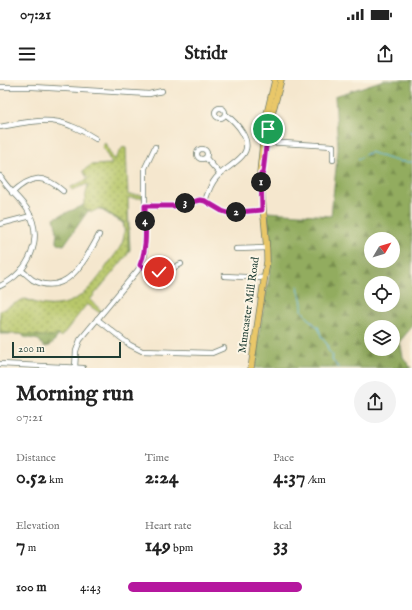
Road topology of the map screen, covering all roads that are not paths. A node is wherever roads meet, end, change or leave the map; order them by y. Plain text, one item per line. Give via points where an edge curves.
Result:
1 (275, 80) edge
2 (281, 80) edge
3 (0, 87) edge
4 (162, 91) dead end
5 (225, 114) dead end
6 (0, 127) edge
7 (96, 139) dead end
8 (266, 142) junction
9 (155, 147) dead end
10 (206, 158) dead end
11 (333, 160) dead end
12 (220, 174) junction
13 (261, 174) junction
14 (0, 176) edge
15 (63, 191) dead end
16 (12, 193) junction
17 (205, 201) junction
18 (145, 206) junction
19 (262, 210) junction
20 (31, 216) junction
21 (0, 224) edge
22 (99, 235) dead end
23 (267, 248) junction
24 (236, 249) dead end
25 (181, 264) dead end
26 (140, 265) junction
27 (21, 270) junction
28 (224, 276) dead end
29 (265, 278) junction
30 (0, 286) edge
31 (97, 319) junction
32 (224, 348) dead end
33 (0, 364) edge
34 (75, 367) junction
35 (83, 368) edge
36 (251, 368) edge

1 - 13 main road, Muncaster Mill Road via 263,136
2 - 8 main road, Muncaster Mill Road
3 - 4 street via 148,94
5 - 12 street via 243,134 246,149 242,156
6 - 7 street via 49,120 71,125
8 - 11 street via 333,146
8 - 13 main road, Muncaster Mill Road
9 - 18 street via 145,168
10 - 12 street
12 - 17 street via 211,184
13 - 19 main road, Muncaster Mill Road
14 - 16 street
15 - 16 street via 48,180 38,179 26,182
16 - 20 street
17 - 18 street via 196,200 174,206
17 - 19 street via 228,213
18 - 26 street via 146,244 145,255
19 - 23 main road, Muncaster Mill Road
20 - 21 street
20 - 27 street via 35,229 35,244
22 - 27 street via 81,266 62,281 41,283
23 - 24 street
23 - 29 main road, Muncaster Mill Road
25 - 26 street via 168,271 159,272 150,271
26 - 31 street
27 - 30 street
28 - 29 street
29 - 36 main road, Muncaster Mill Road
31 - 32 street via 130,345 142,351 212,353
31 - 34 street via 78,344
33 - 34 street
34 - 35 street

